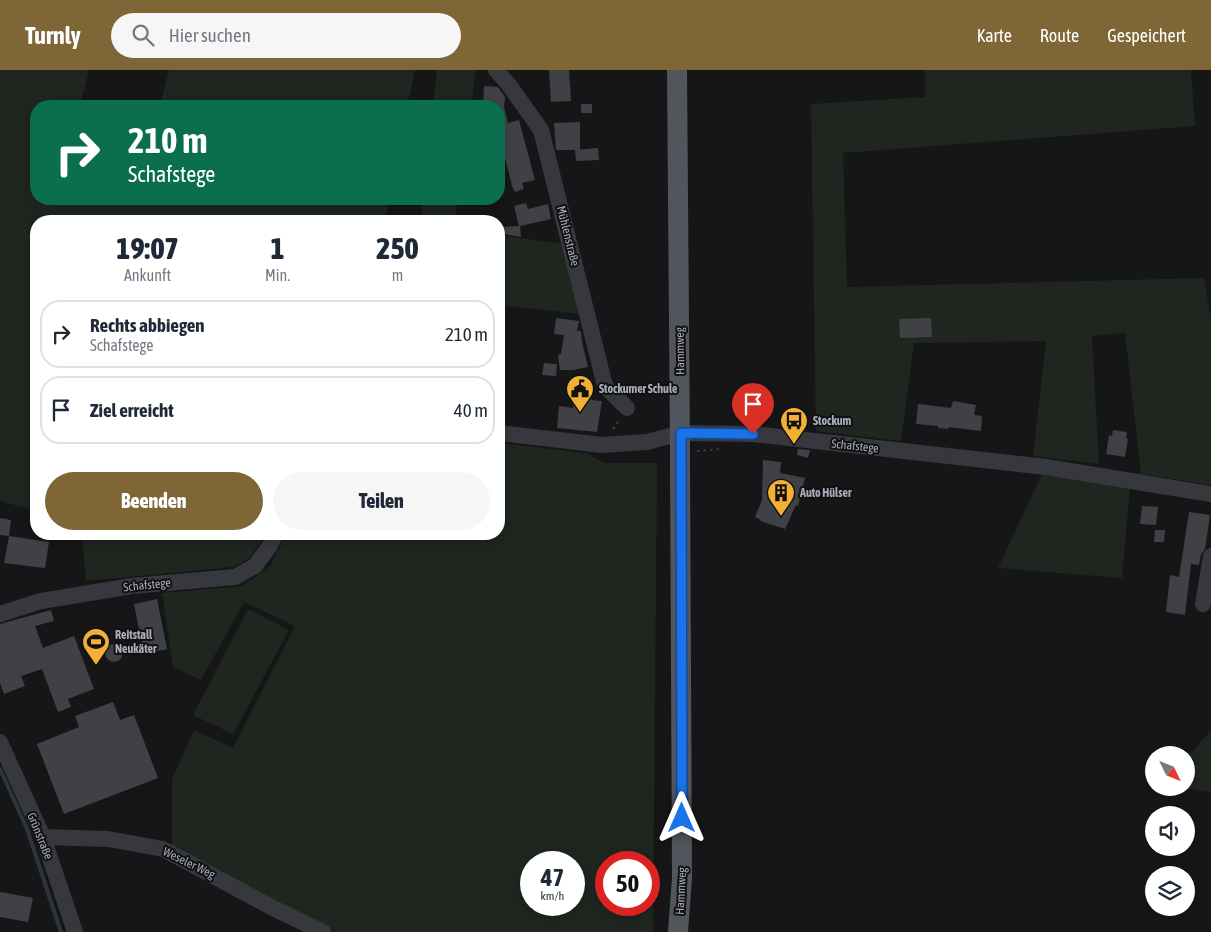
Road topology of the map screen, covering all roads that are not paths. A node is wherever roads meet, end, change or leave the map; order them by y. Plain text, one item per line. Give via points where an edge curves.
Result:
1 (496, 70) edge
2 (677, 70) edge
3 (627, 408) road end
4 (505, 435) edge
5 (680, 447) junction
6 (1211, 494) edge
7 (273, 540) edge
8 (1211, 556) edge
9 (1203, 604) dead end
10 (0, 614) edge
11 (0, 742) edge
12 (42, 837) junction
13 (74, 932) edge
14 (323, 932) edge
15 (678, 932) edge

1 - 3 street, Mühlenstraße via 541,130 605,386
2 - 5 main road, Hammweg
4 - 5 street, Schafstege via 602,445 647,442
5 - 6 street, Schafstege via 753,434 1046,468
5 - 15 main road, Hammweg via 682,878
7 - 10 street, Schafstege via 255,566 235,577 132,586 41,602
8 - 9 street
11 - 12 street, Grünstraße
12 - 13 street, Grünstraße
12 - 14 street, Weseler Weg via 108,840 163,849

